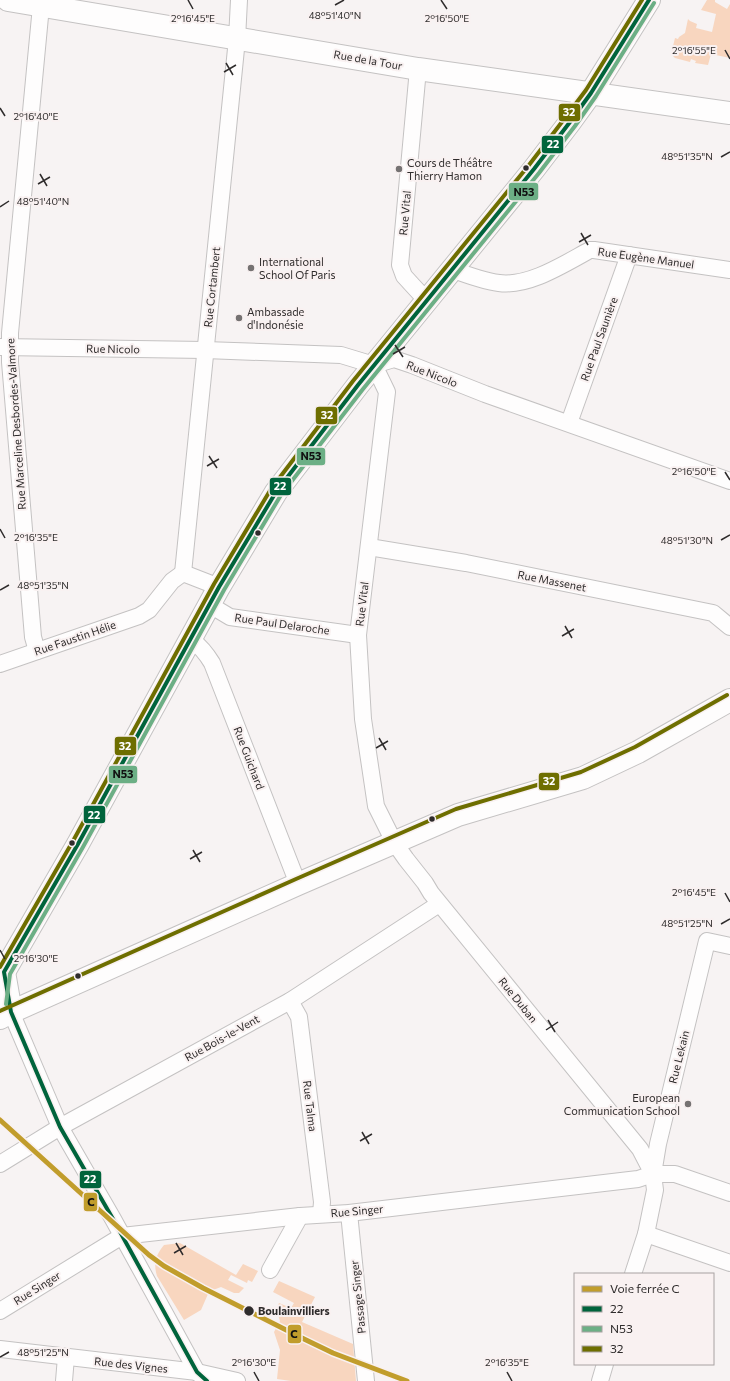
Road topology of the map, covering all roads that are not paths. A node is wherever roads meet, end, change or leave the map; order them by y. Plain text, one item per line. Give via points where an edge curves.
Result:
1 (8, 0) edge
2 (239, 0) edge
3 (650, 0) edge
4 (41, 6) junction
5 (237, 39) junction
6 (418, 69) junction
7 (591, 93) junction
8 (730, 113) edge
9 (629, 255) junction
10 (452, 269) junction
11 (730, 270) edge
12 (426, 300) junction
13 (5, 347) edge
14 (205, 350) junction
15 (374, 365) junction
16 (569, 423) junction
17 (730, 481) edge
18 (369, 548) junction
19 (183, 573) junction
20 (214, 596) junction
21 (730, 627) edge
22 (358, 635) junction
23 (191, 639) junction
24 (37, 651) junction
25 (0, 664) edge
26 (730, 700) edge
27 (394, 842) junction
28 (298, 884) junction
29 (439, 904) junction
30 (730, 946) edge
31 (1, 970) edge
32 (290, 1001) junction
33 (4, 1011) edge
34 (60, 1127) junction
35 (0, 1164) edge
36 (653, 1174) junction
37 (730, 1193) edge
38 (349, 1213) junction
39 (321, 1214) junction
40 (300, 1216) junction
41 (646, 1234) junction
42 (122, 1236) junction
43 (730, 1263) edge
44 (270, 1270) dead end
45 (633, 1273) edge
46 (0, 1311) edge
47 (0, 1349) edge
48 (66, 1357) junction
49 (605, 1365) edge
50 (202, 1376) edge
51 (64, 1381) edge
52 (237, 1381) edge
53 (366, 1381) edge
54 (600, 1381) edge

1 - 4 street, Rue de la Tour
2 - 5 street, Rue Cortambert
3 - 7 street
4 - 5 street, Rue de la Tour
4 - 13 street, Rue Marceline Desbordes-Valmore via 11,325
5 - 6 street, Rue de la Tour
5 - 14 street, Rue Cortambert
6 - 7 street, Rue de la Tour
6 - 12 street, Rue Vital via 400,265 404,276
7 - 8 street, Rue de la Tour
7 - 10 street via 534,169
9 - 10 street, Rue Eugène Manuel via 590,250 538,277 519,282 500,283
9 - 11 street, Rue Eugène Manuel
9 - 16 street, Rue Paul Saunière
10 - 12 street
12 - 15 street
13 - 14 street, Rue Nicolo
13 - 24 street, Rue Marceline Desbordes-Valmore via 33,637
14 - 15 street, Rue Nicolo via 341,355
14 - 19 street, Rue Cortambert
15 - 16 street, Rue Nicolo via 394,359
15 - 18 street, Rue Vital via 387,392
15 - 20 street via 276,492
16 - 17 street, Rue Nicolo
18 - 21 street, Rue Massenet via 466,563 713,613
18 - 22 street, Rue Vital
19 - 20 street, Rue Paul Delaroche
19 - 24 street, Rue Faustin Hélie via 172,581 149,610 139,616
20 - 22 street, Rue Paul Delaroche via 230,616
20 - 23 street
22 - 27 street, Rue Vital via 363,719 376,806
23 - 28 street, Rue Guichard via 212,663
23 - 31 street via 78,844
24 - 25 street, Rue Faustin Hélie
26 - 27 street via 638,752 583,778 458,815
27 - 28 street
27 - 29 street, Rue Vital
28 - 33 street
29 - 32 street, Rue Bois-le-Vent
29 - 36 street, Rue Duban via 640,1149
30 - 36 street, Rue Lekain via 707,941
31 - 33 street
32 - 34 street, Rue Bois-le-Vent
32 - 39 street, Rue Talma via 299,1017 322,1202
33 - 34 street
34 - 35 street, Rue Bois-le-Vent
34 - 42 street
36 - 37 street, Rue Singer via 675,1174
36 - 38 street, Rue Singer via 638,1179
36 - 41 street via 655,1190
38 - 39 street, Rue Singer
38 - 53 street, Passage Singer
39 - 40 street, Rue Singer
40 - 42 street, Rue Singer
40 - 44 street
41 - 43 street
41 - 45 street
42 - 46 street, Rue Singer
42 - 50 street
47 - 48 street, Rue des Vignes
48 - 50 street, Rue des Vignes
48 - 51 street
49 - 54 street
50 - 52 street, Rue des Vignes

